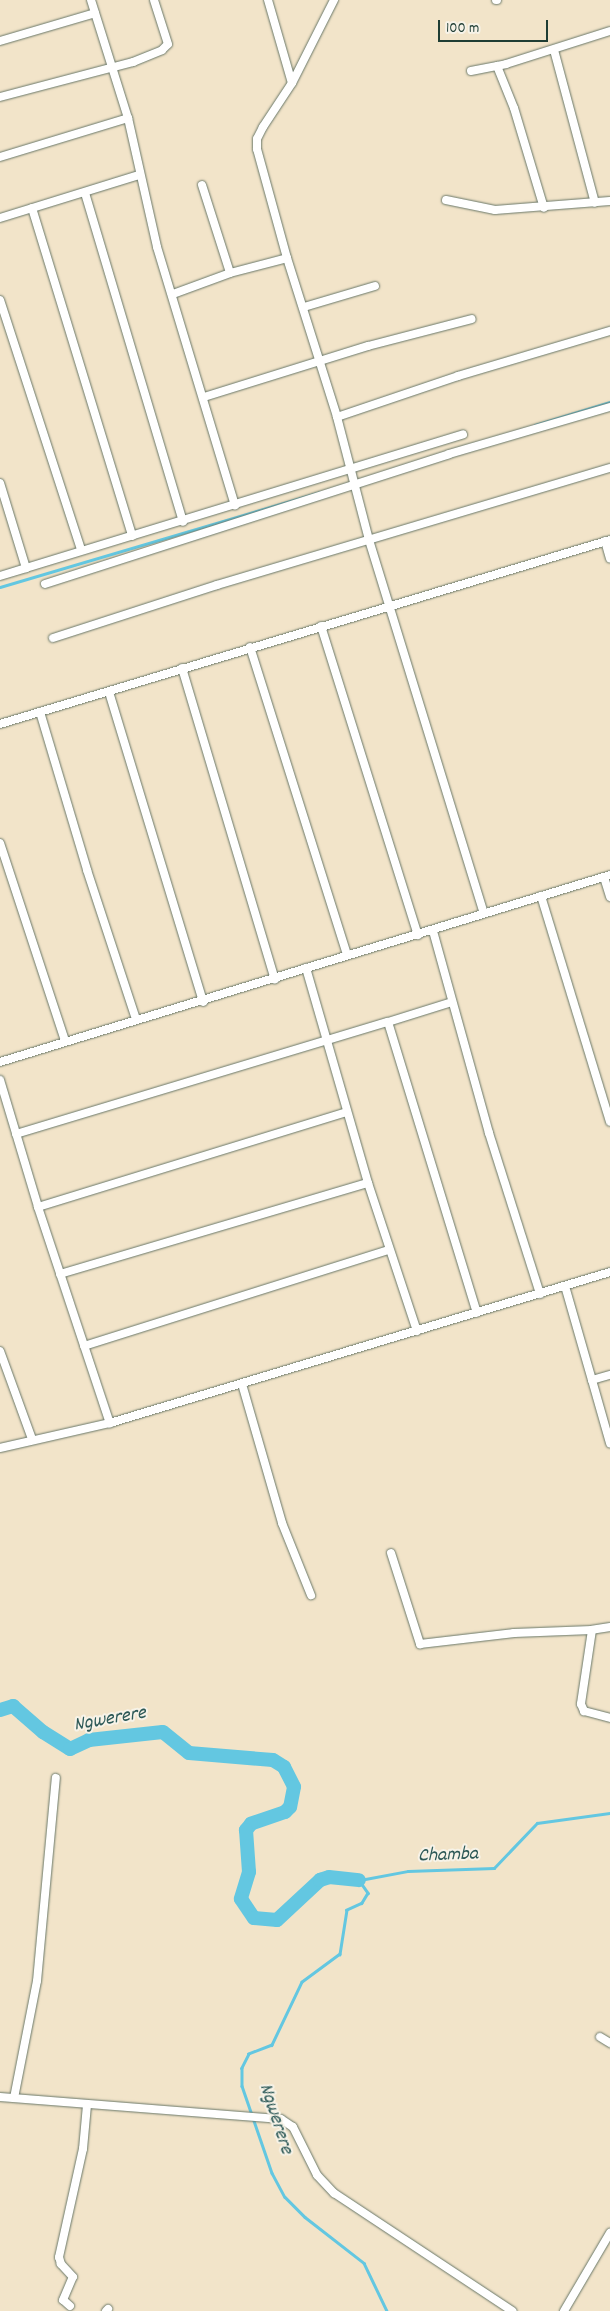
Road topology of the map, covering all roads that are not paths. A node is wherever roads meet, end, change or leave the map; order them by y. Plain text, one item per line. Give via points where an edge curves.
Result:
1 (91, 0) edge
2 (154, 0) edge
3 (268, 0) edge
4 (334, 0) edge
5 (95, 13) junction
6 (610, 31) edge
7 (0, 41) edge
8 (554, 50) junction
9 (112, 65) junction
10 (496, 66) junction
11 (471, 71) dead end
12 (292, 83) junction
13 (0, 97) edge
14 (128, 118) junction
15 (0, 157) edge
16 (139, 175) junction
17 (202, 185) dead end
18 (85, 193) junction
19 (446, 200) dead end
20 (610, 201) edge
21 (596, 203) junction
22 (32, 208) junction
23 (544, 208) junction
24 (0, 218) edge
25 (287, 258) junction
26 (230, 273) junction
27 (375, 286) dead end
28 (173, 294) junction
29 (0, 300) edge
30 (304, 307) junction
31 (472, 319) dead end
32 (610, 331) edge
33 (320, 363) junction
34 (204, 397) junction
35 (610, 407) edge
36 (337, 418) junction
37 (462, 434) dead end
38 (610, 468) edge
39 (350, 469) junction
40 (0, 483) edge
41 (354, 484) junction
42 (235, 506) junction
43 (183, 522) junction
44 (132, 536) junction
45 (369, 540) junction
46 (607, 541) edge
47 (81, 549) junction
48 (610, 558) edge
49 (26, 568) junction
50 (0, 576) edge
51 (45, 584) dead end
52 (390, 606) junction
53 (321, 626) junction
54 (53, 638) dead end
55 (250, 647) junction
56 (182, 668) junction
57 (109, 692) junction
58 (40, 712) junction
59 (0, 724) edge
60 (0, 843) edge
61 (607, 876) edge
62 (541, 896) junction
63 (610, 897) edge
64 (484, 913) junction
65 (433, 930) junction
66 (418, 935) junction
67 (347, 955) junction
68 (306, 968) junction
69 (276, 979) junction
70 (203, 1002) junction
71 (452, 1002) junction
72 (136, 1019) junction
73 (388, 1022) junction
74 (65, 1041) junction
75 (326, 1043) junction
76 (0, 1062) edge
77 (0, 1080) edge
78 (347, 1112) junction
79 (610, 1122) edge
80 (16, 1134) junction
81 (368, 1183) junction
82 (38, 1207) junction
83 (389, 1250) junction
84 (610, 1272) edge
85 (60, 1274) junction
86 (566, 1286) junction
87 (540, 1294) junction
88 (477, 1313) junction
89 (417, 1332) junction
90 (84, 1346) junction
91 (0, 1351) edge
92 (610, 1375) edge
93 (592, 1380) junction
94 (242, 1384) junction
95 (110, 1424) junction
96 (32, 1439) junction
97 (610, 1443) edge
98 (0, 1448) edge
99 (391, 1553) dead end
100 (311, 1595) dead end
101 (610, 1628) edge
102 (592, 1630) junction
103 (610, 1718) edge
104 (56, 1778) dead end
105 (600, 2037) dead end
106 (610, 2043) edge
107 (0, 2097) edge
108 (14, 2098) junction
109 (87, 2105) junction
110 (610, 2234) edge
111 (70, 2306) dead end
112 (512, 2311) edge
113 (564, 2311) edge

1 - 5 street
2 - 9 street via 168,44 148,57
3 - 12 street
4 - 12 street
5 - 7 street
5 - 9 street
6 - 8 street
8 - 10 street
8 - 21 street
9 - 13 street
9 - 14 street
10 - 11 street
10 - 23 street via 514,108
12 - 25 street via 257,140
14 - 15 street
14 - 16 street
16 - 18 street
16 - 28 street
17 - 26 street
18 - 22 street
18 - 43 street
19 - 23 street via 495,210
20 - 21 street
21 - 23 street
22 - 24 street
22 - 44 street
25 - 26 street
25 - 30 street
26 - 28 street
27 - 30 street
28 - 34 street
29 - 47 street
30 - 33 street
31 - 33 street via 368,346
32 - 36 street via 458,376
33 - 34 street
33 - 36 street
34 - 42 street
35 - 41 street
36 - 39 street
37 - 39 street
38 - 45 street
39 - 41 street
39 - 42 street
40 - 49 street
41 - 45 street
41 - 51 street
42 - 43 street
43 - 44 street
44 - 47 street
45 - 52 street
45 - 54 street
46 - 48 street
46 - 52 street
47 - 49 street
49 - 50 street
52 - 53 street
52 - 64 street
53 - 55 street
53 - 66 street
55 - 56 street
55 - 67 street
56 - 57 street
56 - 69 street
57 - 58 street
57 - 70 street
58 - 59 street
58 - 72 street
60 - 74 street
61 - 62 street
61 - 63 street
62 - 64 street
62 - 79 street
64 - 65 street
65 - 66 street
65 - 71 street
66 - 67 street
67 - 68 street
68 - 69 street
68 - 75 street
69 - 70 street
70 - 72 street
71 - 73 street
71 - 87 street
72 - 74 street
73 - 75 street
73 - 88 street
74 - 76 street
75 - 78 street
75 - 80 street via 249,1062
77 - 80 street
78 - 81 street
78 - 82 street
80 - 82 street
81 - 83 street
81 - 85 street
82 - 85 street
83 - 89 street
83 - 90 street
84 - 86 street
85 - 90 street
86 - 87 street
86 - 93 street
87 - 88 street
88 - 89 street
89 - 94 street
90 - 95 street
91 - 96 street
92 - 93 street
93 - 97 street
94 - 95 street
94 - 100 street via 282,1523
95 - 96 street
96 - 98 street
99 - 102 street via 420,1644 514,1632
101 - 102 street
102 - 103 street via 581,1704 584,1711
104 - 108 street via 37,1981
105 - 106 street
107 - 108 street
108 - 109 street
109 - 111 street via 83,2149 59,2257 72,2277 63,2300
109 - 112 street via 282,2119 293,2127 317,2175 334,2193
110 - 113 street

